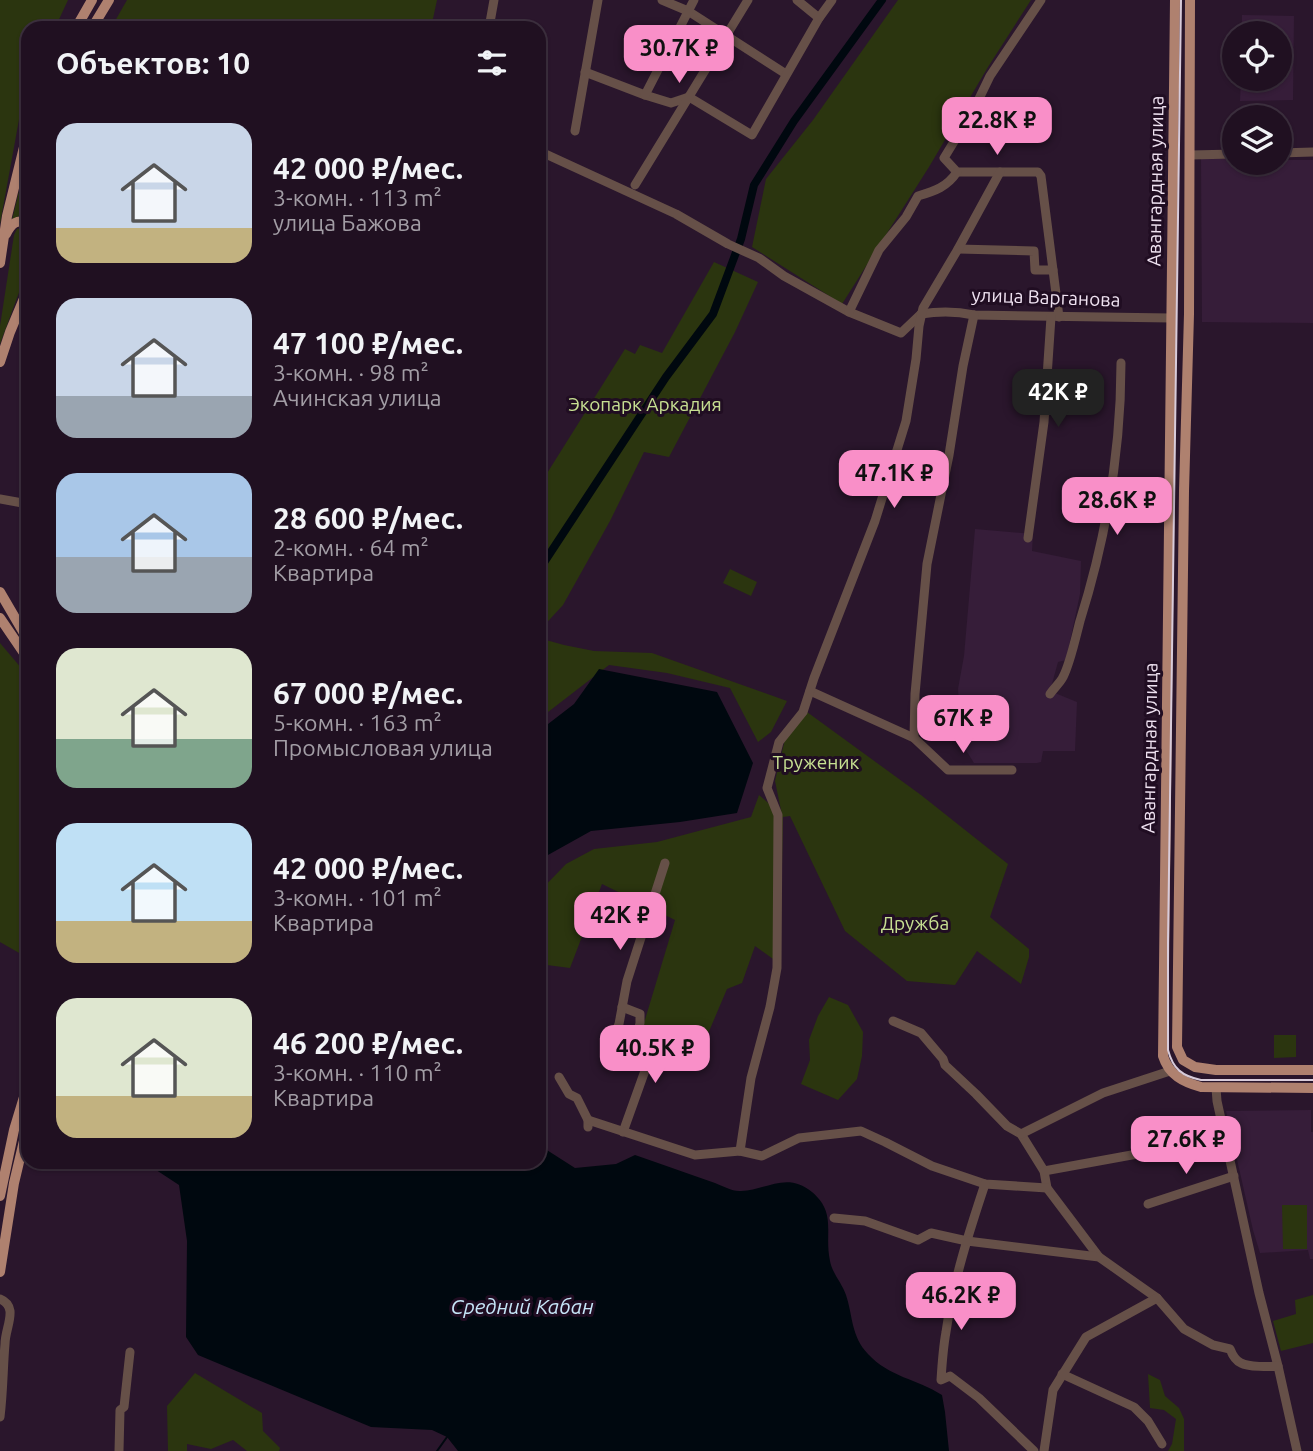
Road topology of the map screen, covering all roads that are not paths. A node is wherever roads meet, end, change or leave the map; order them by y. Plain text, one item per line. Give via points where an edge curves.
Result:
1 (92, 0) edge
2 (109, 0) edge
3 (494, 0) edge
4 (598, 0) edge
5 (662, 0) edge
6 (694, 0) edge
7 (748, 0) edge
8 (797, 0) edge
9 (832, 0) edge
10 (1041, 0) edge
11 (1175, 0) edge
12 (1190, 0) edge
13 (688, 11) junction
14 (819, 18) junction
15 (80, 21) edge
16 (96, 21) edge
17 (490, 21) edge
18 (727, 35) junction
19 (585, 72) junction
20 (786, 74) junction
21 (645, 95) junction
22 (689, 97) junction
23 (575, 131) dead end
24 (1313, 152) edge
25 (1292, 153) edge
26 (546, 154) edge
27 (1222, 154) edge
28 (1191, 155) junction
29 (21, 159) edge
30 (957, 172) junction
31 (1000, 172) junction
32 (635, 185) dead end
33 (21, 221) edge
34 (4, 238) junction
35 (958, 249) junction
36 (0, 263) edge
37 (1053, 270) junction
38 (21, 306) edge
39 (849, 312) junction
40 (920, 314) junction
41 (975, 315) junction
42 (1055, 317) junction
43 (1171, 318) junction
44 (0, 362) edge
45 (1121, 363) dead end
46 (0, 499) edge
47 (21, 503) edge
48 (1028, 538) dead end
49 (0, 592) edge
50 (0, 618) edge
51 (21, 628) edge
52 (21, 649) edge
53 (810, 691) junction
54 (1050, 694) dead end
55 (914, 738) junction
56 (1012, 769) dead end
57 (665, 863) dead end
58 (622, 1007) junction
59 (892, 1021) dead end
60 (608, 1052) dead end
61 (1313, 1070) edge
62 (1170, 1071) junction
63 (559, 1077) dead end
64 (1216, 1088) junction
65 (1313, 1088) edge
66 (21, 1107) edge
67 (623, 1132) junction
68 (1225, 1133) junction
69 (1021, 1134) junction
70 (740, 1151) junction
71 (21, 1154) edge
72 (1044, 1171) junction
73 (1234, 1176) junction
74 (985, 1185) junction
75 (1047, 1188) junction
76 (0, 1196) edge
77 (1148, 1204) dead end
78 (834, 1218) dead end
79 (967, 1241) junction
80 (1099, 1258) junction
81 (0, 1272) edge
82 (1157, 1298) junction
83 (0, 1299) edge
84 (130, 1352) dead end
85 (1278, 1366) junction
86 (1062, 1374) junction
87 (0, 1417) edge
88 (1162, 1444) dead end
89 (119, 1451) edge
90 (1034, 1451) edge
91 (1044, 1451) edge
92 (1297, 1451) edge

1 - 15 main road
2 - 16 main road
3 - 17 street
4 - 19 street
5 - 13 street
6 - 13 street
7 - 18 street
8 - 14 street
9 - 14 street
10 - 30 street via 990,76 944,158
11 - 43 main road, Авангардная улица
12 - 28 main road, Авангардная улица
13 - 18 street
13 - 21 street
14 - 20 street
18 - 20 street
18 - 22 street
19 - 21 street
19 - 23 street
20 - 22 street via 752,135
21 - 22 street via 671,103
22 - 32 street
24 - 25 street
26 - 39 street via 759,258
27 - 28 street
28 - 61 main road, Авангардная улица via 1177,1047 1195,1067
29 - 34 main road
30 - 31 street
30 - 39 street via 939,189 918,196 879,250
31 - 35 street
31 - 37 street via 1038,172 1041,176
33 - 34 main road via 13,223
34 - 36 main road
35 - 37 street via 1034,251 1035,270
35 - 40 street
37 - 42 street
38 - 44 main road
39 - 40 street via 901,333
40 - 41 street, улица Варганова
40 - 53 street via 905,426
41 - 42 street, улица Варганова
41 - 55 street via 928,564
42 - 43 street, улица Варганова
42 - 48 street
43 - 62 main road, Авангардная улица via 1163,1056
45 - 54 street via 1105,525 1063,676
46 - 47 street
49 - 51 main road
50 - 52 main road
53 - 55 street
53 - 70 street via 803,712 779,742 766,788 778,815 777,968 751,1078
55 - 56 street via 948,770
57 - 58 street
58 - 60 street
58 - 67 street via 640,1014 632,1057 647,1065
59 - 69 street via 921,1033 945,1065
62 - 64 main road via 1187,1083
62 - 69 street via 1103,1093
63 - 67 street via 577,1098 588,1124
64 - 65 main road
64 - 68 street
66 - 76 main road
67 - 70 street via 695,1155
68 - 72 street
68 - 73 street
69 - 72 street
70 - 74 street via 762,1156 799,1138 861,1131 932,1167
71 - 81 main road
72 - 75 street
73 - 77 street
73 - 85 street
74 - 75 street
74 - 79 street
75 - 80 street
78 - 79 street via 865,1221 919,1240 931,1233
79 - 80 street
79 - 90 street via 946,1331 941,1380 950,1376 960,1383
80 - 82 street
82 - 85 street via 1184,1329 1230,1349 1241,1363
82 - 86 street via 1086,1337
83 - 87 street via 10,1311
84 - 89 street via 120,1410
85 - 92 street
86 - 88 street via 1134,1407
86 - 91 street via 1054,1390

